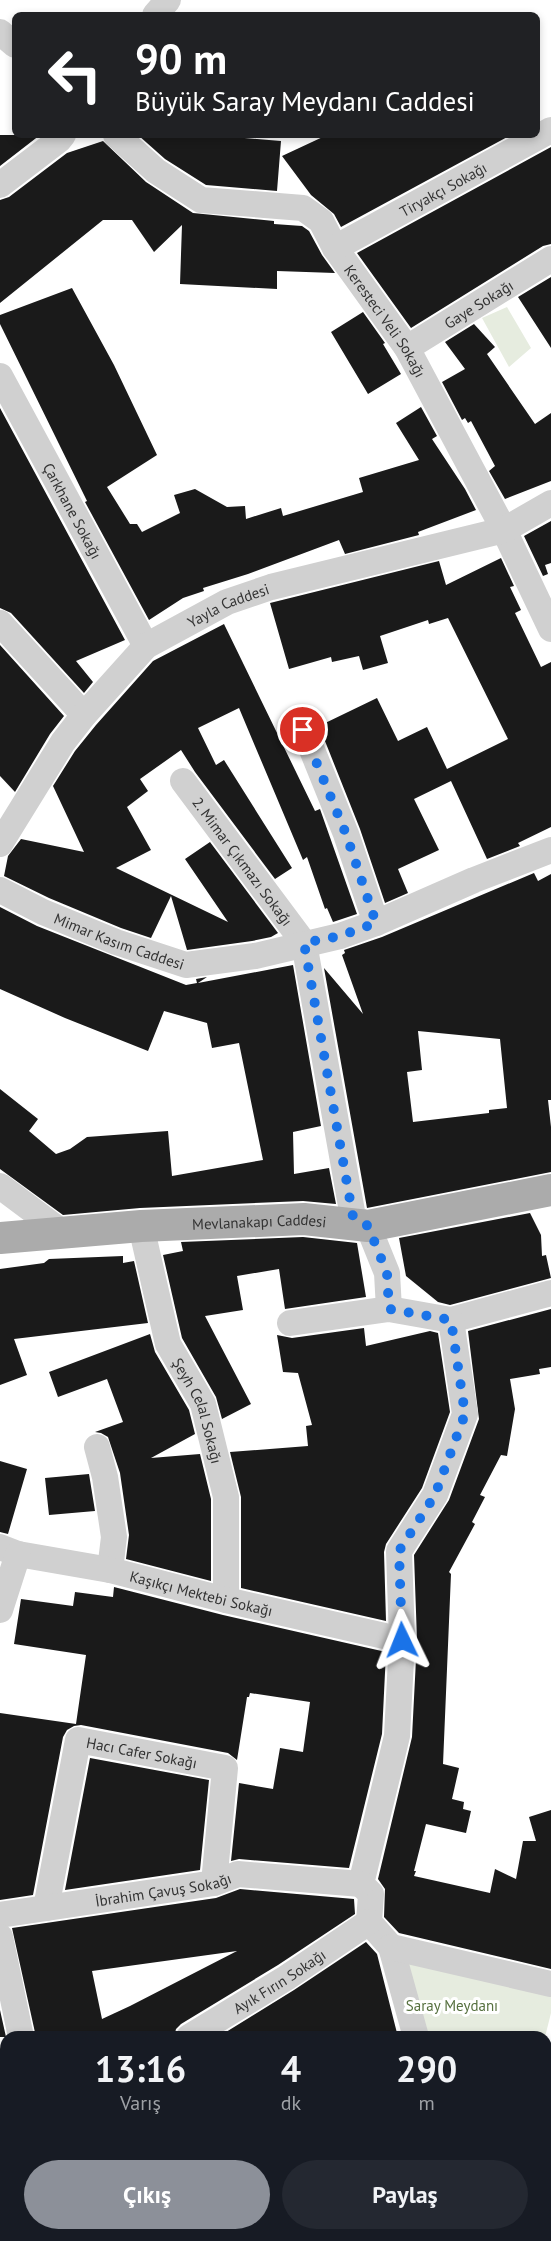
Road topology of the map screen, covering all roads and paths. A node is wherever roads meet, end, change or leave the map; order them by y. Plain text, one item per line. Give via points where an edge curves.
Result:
1 (168, 0) edge
2 (158, 12) edge
3 (0, 32) edge
4 (12, 42) edge
5 (61, 138) edge
6 (119, 138) edge
7 (536, 138) edge
8 (0, 185) edge
9 (335, 248) junction
10 (551, 259) edge
11 (407, 348) junction
12 (0, 376) edge
13 (551, 503) edge
14 (504, 530) junction
15 (551, 629) edge
16 (3, 634) edge
17 (146, 646) junction
18 (84, 715) junction
19 (303, 730) dead end
20 (183, 781) dead end
21 (0, 844) edge
22 (551, 850) edge
23 (0, 890) edge
24 (376, 923) junction
25 (304, 943) junction
26 (0, 1186) edge
27 (551, 1190) edge
28 (141, 1226) junction
29 (368, 1226) junction
30 (63, 1233) junction
31 (0, 1238) edge
32 (551, 1293) edge
33 (389, 1309) junction
34 (451, 1320) junction
35 (290, 1323) dead end
36 (97, 1447) dead end
37 (9, 1550) edge
38 (110, 1570) junction
39 (226, 1600) junction
40 (0, 1610) edge
41 (402, 1640) junction
42 (214, 1883) junction
43 (361, 1884) junction
44 (46, 1908) junction
45 (0, 1915) edge
46 (369, 1922) junction
47 (0, 1937) edge
48 (391, 1947) junction
49 (551, 1984) edge
50 (20, 2031) edge
51 (199, 2031) edge
52 (414, 2031) edge

1 - 2 street
3 - 4 street
5 - 8 street
6 - 9 street, Keresteci Veli Sokağı via 156,171 201,200 303,208 321,221
7 - 9 street, Tiryakçı Sokağı
9 - 11 street, Keresteci Veli Sokağı
10 - 11 street, Gaye Sokağı
11 - 14 street, Keresteci Veli Sokağı
12 - 17 street, Çarkhane Sokağı
13 - 14 street, Yayla Caddesi
14 - 15 street, Keresteci Veli Sokağı
14 - 17 street, Yayla Caddesi via 271,587 227,602
16 - 18 street
17 - 18 street, Yayla Caddesi
18 - 21 street, Yayla Caddesi
19 - 24 street via 346,834
20 - 25 street, 2. Mimar Çıkmazı Sokağı
22 - 24 street, Mimar Kasım Caddesi
23 - 25 street, Mimar Kasım Caddesi via 116,942 186,965 255,956
24 - 25 street, Mimar Kasım Caddesi
25 - 29 street via 353,1217
26 - 30 street
27 - 29 main road, Mevlanakapı Caddesi
28 - 29 main road, Mevlanakapı Caddesi via 304,1219
28 - 30 main road, Mevlanakapı Caddesi
28 - 39 street, Şeyh Celal Sokağı via 168,1344 203,1404 226,1497
29 - 33 street via 387,1273
30 - 31 main road, Mevlanakapı Caddesi
32 - 34 street
33 - 34 street
33 - 35 street
34 - 41 street via 465,1414 435,1495 399,1551
36 - 38 street via 114,1537
37 - 38 street, Kaşıkçı Mektebi Sokağı
37 - 40 street
38 - 39 street, Kaşıkçı Mektebi Sokağı
39 - 41 street, Kaşıkçı Mektebi Sokağı
41 - 43 street via 397,1736
42 - 43 street, İbrahim Çavuş Sokağı via 238,1874
42 - 44 street, İbrahim Çavuş Sokağı
42 - 44 street, Hacı Cafer Sokağı via 225,1768 78,1740
43 - 46 street via 371,1894
44 - 45 street, İbrahim Çavuş Sokağı
46 - 48 street
46 - 51 street, Ayık Fırın Sokağı
47 - 50 street
48 - 49 street
48 - 52 street

